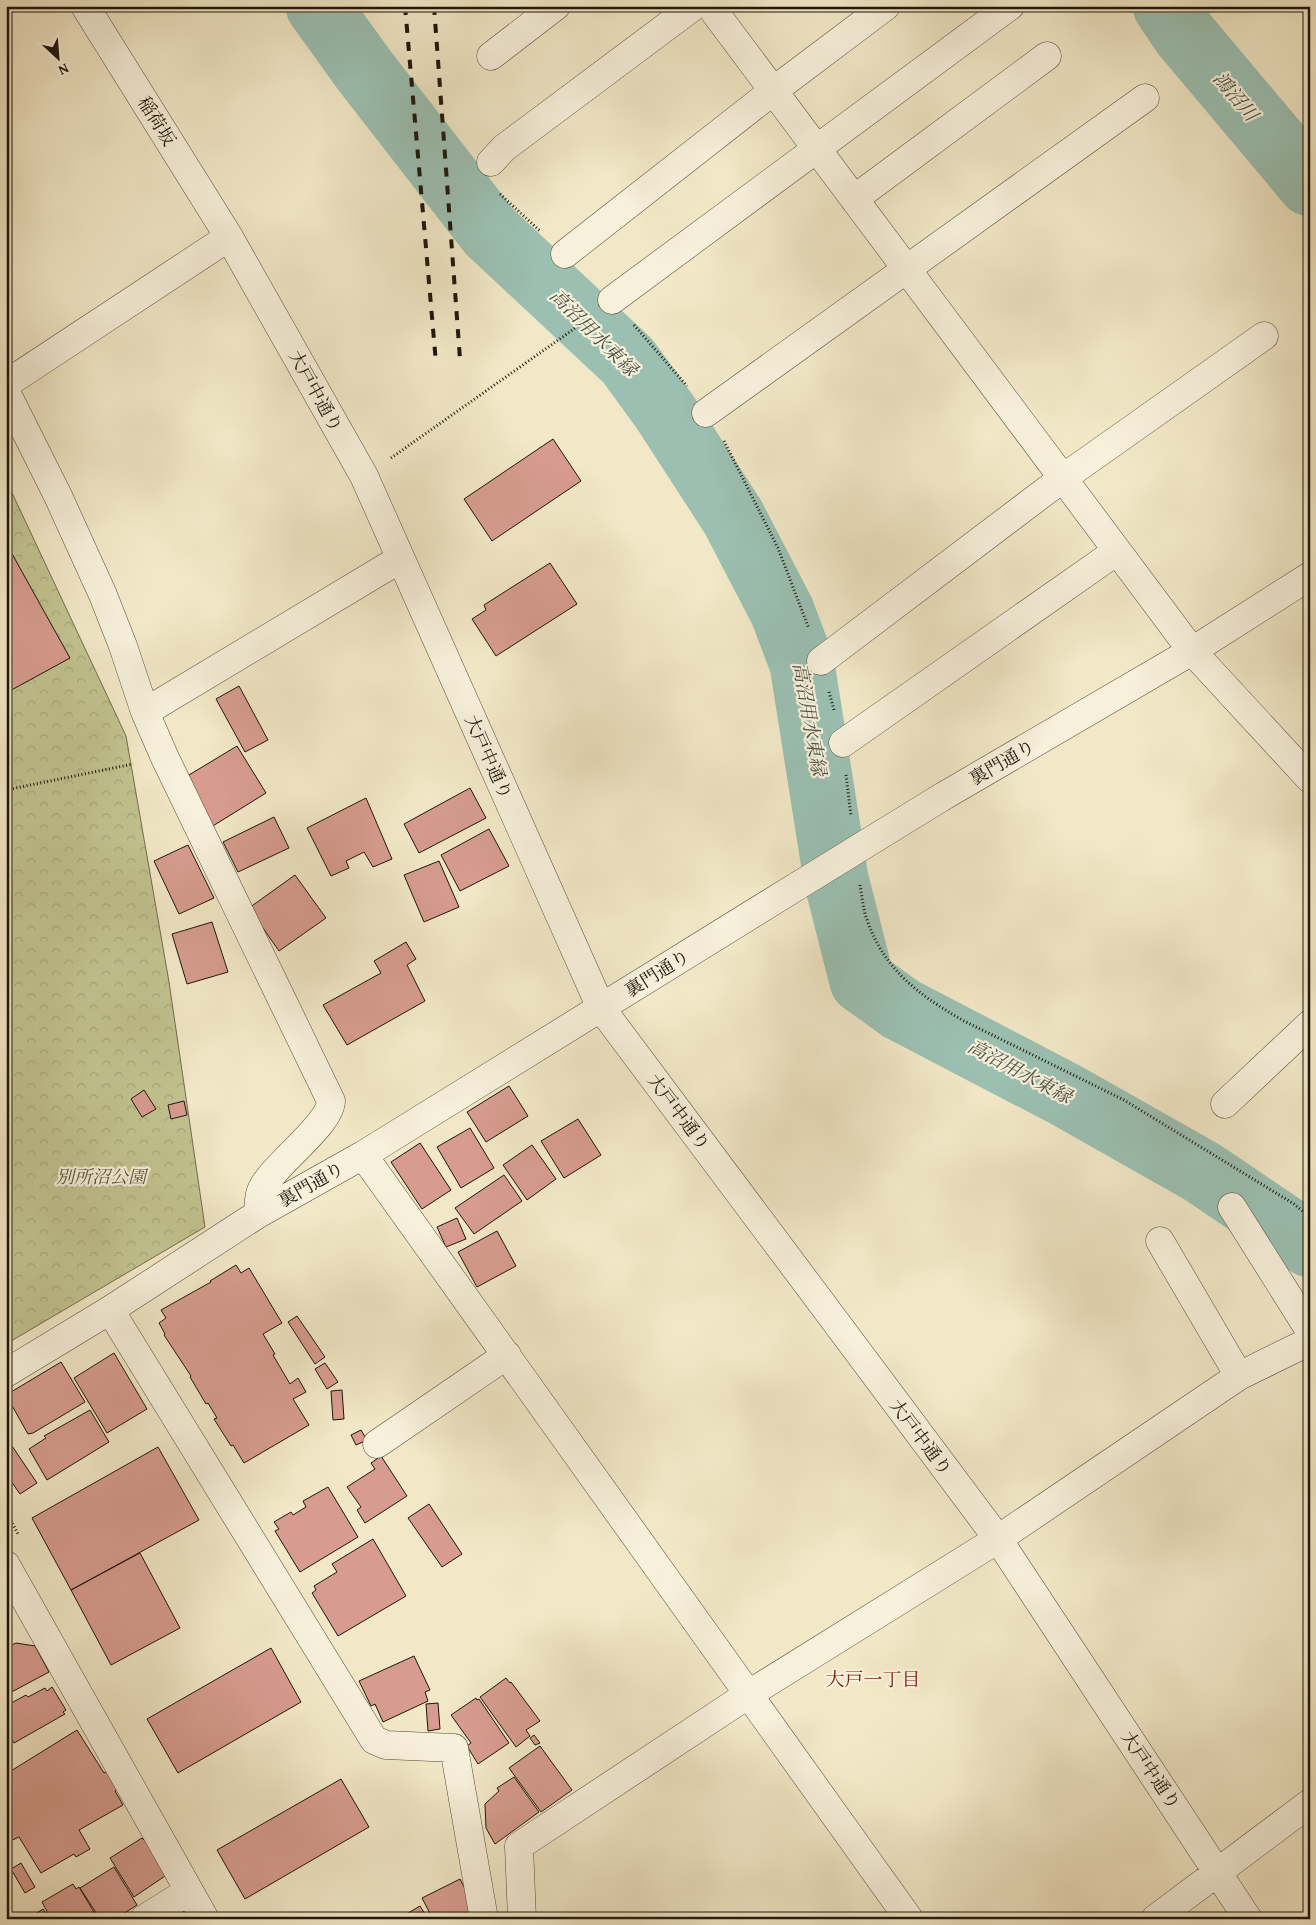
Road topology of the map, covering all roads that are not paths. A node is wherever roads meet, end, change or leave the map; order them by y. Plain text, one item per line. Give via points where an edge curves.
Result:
1 (85, 6) edge
2 (556, 6) edge
3 (694, 6) edge
4 (710, 6) edge
5 (886, 6) edge
6 (1010, 6) edge
7 (492, 56) dead end
8 (1047, 56) dead end
9 (772, 91) junction
10 (1145, 98) dead end
11 (817, 149) junction
12 (498, 155) dead end
13 (854, 199) junction
14 (229, 237) junction
15 (564, 254) dead end
16 (907, 270) junction
17 (612, 300) dead end
18 (1264, 336) dead end
19 (6, 384) edge
20 (6, 392) edge
21 (706, 413) dead end
22 (1063, 478) junction
23 (1117, 551) junction
24 (400, 559) junction
25 (1310, 576) edge
26 (1192, 651) junction
27 (821, 661) dead end
28 (145, 712) junction
29 (843, 743) dead end
30 (1310, 779) edge
31 (601, 1008) junction
32 (1310, 1024) edge
33 (1225, 1104) dead end
34 (363, 1155) junction
35 (1232, 1208) dead end
36 (258, 1214) junction
37 (1160, 1241) dead end
38 (110, 1310) junction
39 (1310, 1330) edge
40 (1310, 1341) edge
41 (506, 1355) junction
42 (6, 1373) edge
43 (1239, 1376) junction
44 (377, 1444) dead end
45 (998, 1539) junction
46 (6, 1565) edge
47 (749, 1694) junction
48 (1310, 1803) edge
49 (1218, 1871) junction
50 (189, 1891) junction
51 (144, 1919) edge
52 (205, 1919) edge
53 (484, 1919) edge
54 (522, 1919) edge
55 (909, 1919) edge
56 (1155, 1919) edge
57 (1248, 1919) edge

1 - 14 street, 稲荷坂
2 - 7 street
3 - 12 street
4 - 9 street
5 - 9 street
6 - 11 street
8 - 13 street
9 - 11 street
9 - 15 street
10 - 16 street
11 - 13 street
11 - 17 street
13 - 16 street
14 - 19 street
14 - 24 street, 大戸中通り via 364,476
16 - 21 street
16 - 22 street
18 - 22 street
20 - 28 street via 103,595
22 - 23 street
22 - 27 street
23 - 26 street
23 - 29 street
24 - 28 street
24 - 31 street, 大戸中通り
25 - 26 street, 裏門通り
26 - 30 street
26 - 31 street, 裏門通り, bridge via 942,797
28 - 36 street via 331,1101 320,1123 260,1191
31 - 34 street, 裏門通り
31 - 45 street, 大戸中通り
32 - 33 street
34 - 36 street, 裏門通り
34 - 41 street
35 - 39 street
36 - 38 street, 裏門通り
37 - 43 street
38 - 42 street, 裏門通り
38 - 53 street via 374,1740 386,1744 454,1748
40 - 43 street
41 - 44 street
41 - 47 street
43 - 45 street
45 - 47 street
45 - 49 street, 大戸中通り
46 - 50 street
47 - 54 street via 519,1846
47 - 55 street
48 - 49 street
49 - 56 street
49 - 57 street, 大戸中通り
50 - 51 street
50 - 52 street

